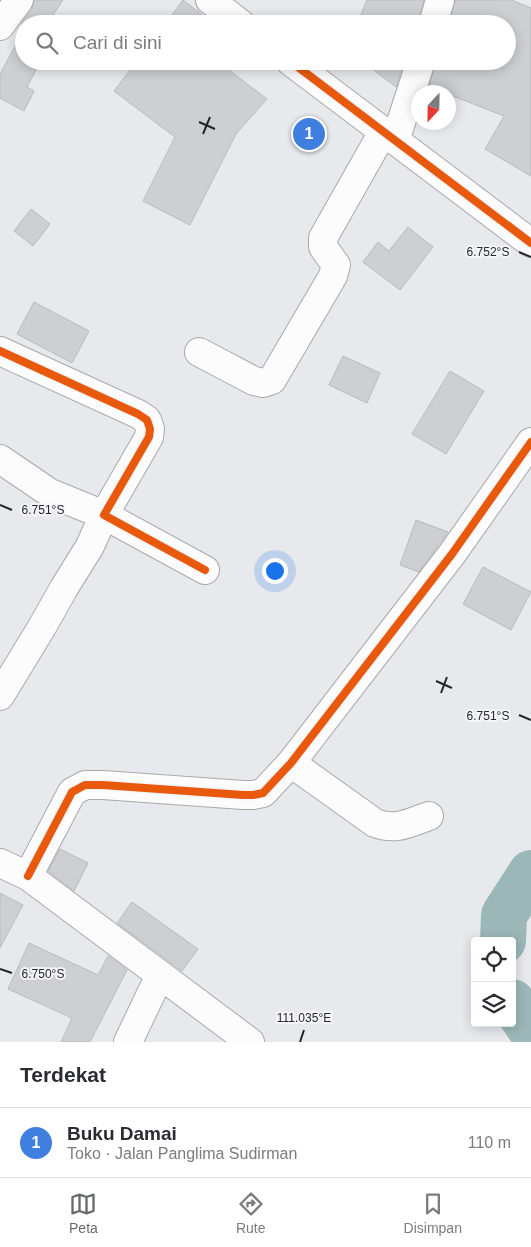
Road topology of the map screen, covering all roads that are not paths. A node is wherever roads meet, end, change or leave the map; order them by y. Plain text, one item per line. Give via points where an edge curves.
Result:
1 (19, 0) edge
2 (210, 0) edge
3 (440, 0) edge
4 (229, 15) edge
5 (436, 15) edge
6 (0, 26) edge
7 (302, 70) edge
8 (417, 70) edge
9 (389, 137) junction
10 (531, 243) edge
11 (0, 351) edge
12 (198, 352) dead end
13 (531, 442) edge
14 (0, 458) edge
15 (104, 515) junction
16 (204, 570) dead end
17 (0, 696) edge
18 (291, 763) junction
19 (429, 816) dead end
20 (0, 863) edge
21 (28, 876) junction
22 (160, 975) junction
23 (128, 1042) edge
24 (250, 1042) edge

1 - 6 street
2 - 4 street
3 - 5 street
7 - 9 street
8 - 9 street
9 - 10 street
9 - 12 street via 322,238 323,247 336,265 334,276 272,380 254,381
11 - 15 street via 125,407 146,420 149,437
13 - 18 street via 452,554
14 - 15 street via 50,493
15 - 16 street
15 - 17 street via 90,546
18 - 19 street via 375,823 395,827
18 - 21 street via 263,793 253,795 86,785 72,792
20 - 21 street
21 - 22 street
22 - 23 street
22 - 24 street

